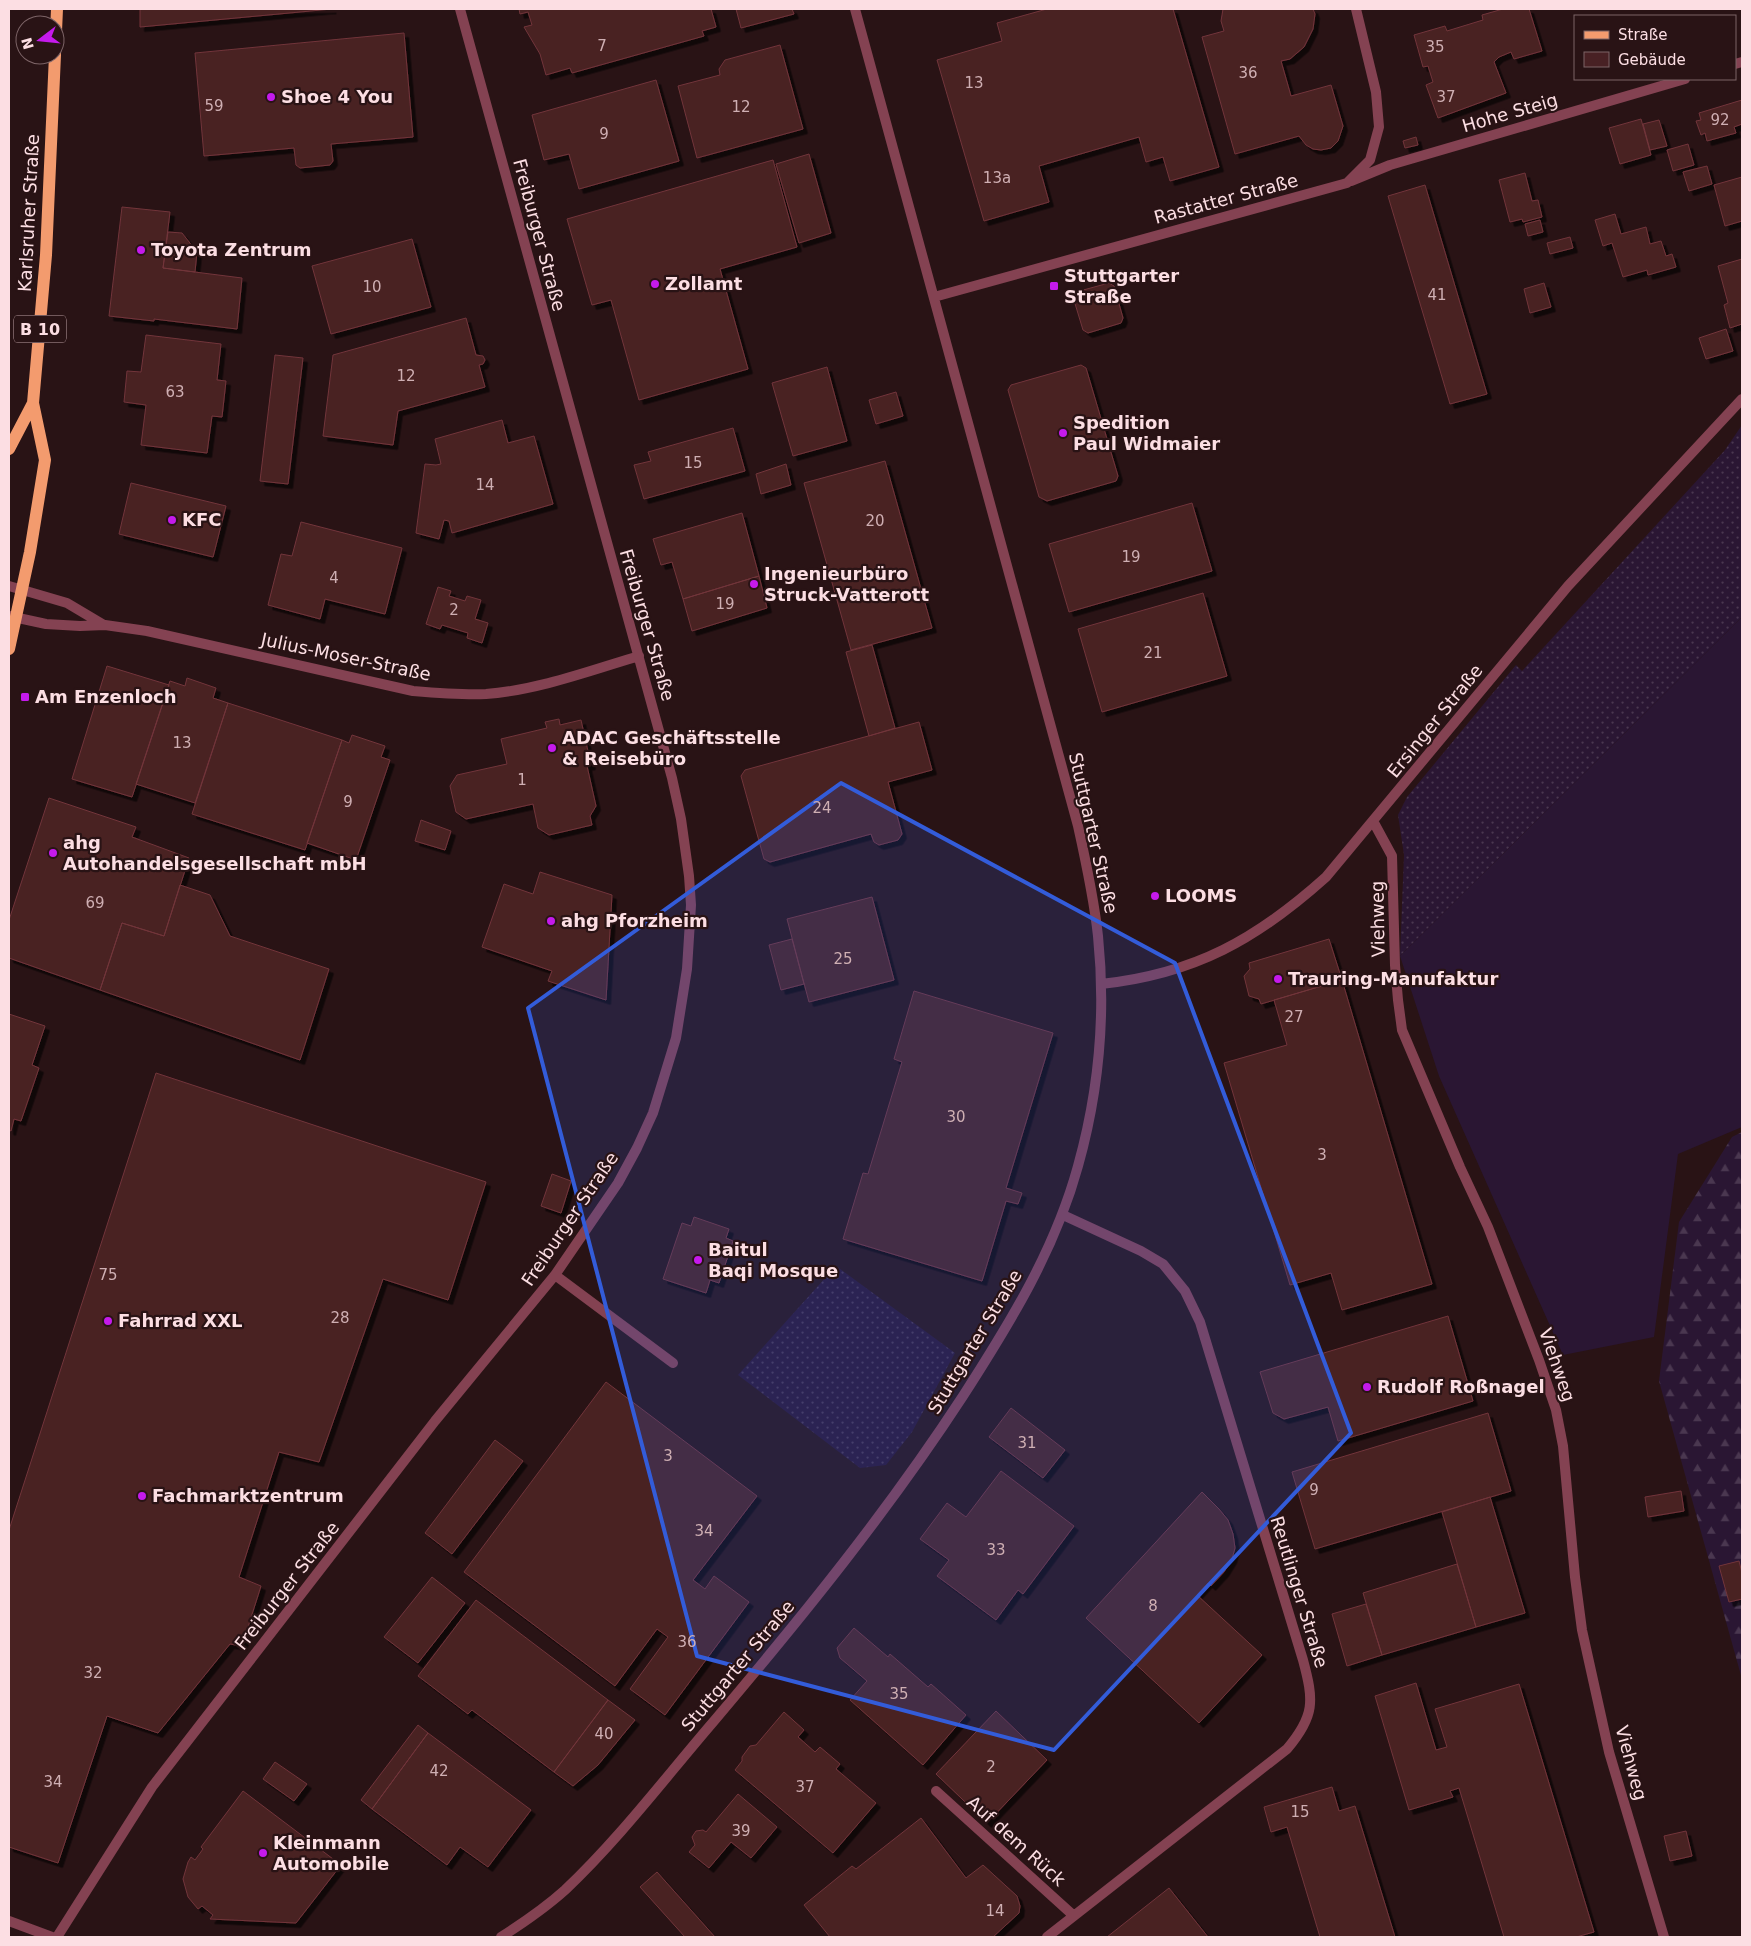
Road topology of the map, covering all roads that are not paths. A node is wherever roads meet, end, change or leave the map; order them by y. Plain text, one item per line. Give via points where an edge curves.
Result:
1 (460, 9) edge
2 (855, 9) edge
3 (1356, 9) edge
4 (55, 65) edge
5 (1682, 80) edge
6 (1346, 183) junction
7 (934, 297) junction
8 (1742, 399) edge
9 (33, 403) junction
10 (9, 449) edge
11 (9, 586) edge
12 (23, 589) junction
13 (13, 617) edge
14 (105, 625) junction
15 (9, 649) edge
16 (639, 656) junction
17 (1373, 821) junction
18 (1101, 984) junction
19 (1063, 1215) junction
20 (555, 1275) junction
21 (673, 1363) dead end
22 (936, 1791) dead end
23 (1074, 1916) junction
24 (9, 1920) edge
25 (52, 1937) edge
26 (57, 1937) edge
27 (501, 1937) edge
28 (1047, 1937) edge
29 (1664, 1937) edge

1 - 16 street, Freiburger Straße
2 - 7 street, Stuttgarter Straße
3 - 6 street, Rastatter Straße via 1376,92 1379,127 1370,160
4 - 9 main road, Karlsruher Straße / B 10 via 46,255
5 - 6 street, Hohe Steig via 1390,165
6 - 7 street, Rastatter Straße
7 - 18 street, Stuttgarter Straße via 1078,826 1097,926
8 - 17 street, Ersinger Straße via 1568,586
9 - 10 main road, Karlsruher Straße / B 10
9 - 12 main road, Karlsruher Straße / B 10 via 45,460
11 - 12 street
12 - 13 main road, Karlsruher Straße / B 10
12 - 14 street, Julius-Moser-Straße via 66,602
13 - 14 street, Julius-Moser-Straße via 46,624
13 - 15 main road, Karlsruher Straße / B 10
14 - 16 street, Julius-Moser-Straße via 147,631 413,690 453,694 485,694 523,688
16 - 20 street, Freiburger Straße via 672,778 686,851 691,905 684,993 665,1076 637,1148 618,1184
17 - 18 street, Ersinger Straße via 1326,877 1299,902 1258,931 1189,966 1132,981
17 - 29 street, Viehweg via 1392,856 1395,965 1402,1030 1488,1227 1556,1410 1563,1446 1582,1630 1610,1752
18 - 19 street, Stuttgarter Straße via 1098,1066 1093,1101
19 - 23 street, Reutlinger Straße via 1163,1264 1185,1291 1200,1322 1310,1686 1310,1711 1306,1724 1287,1749
19 - 27 street, Stuttgarter Straße via 1007,1328 932,1443 824,1589 595,1858 564,1890
20 - 21 street
20 - 26 street, Freiburger Straße via 435,1421 152,1787
22 - 23 street, Auf dem Rück
23 - 28 street, Reutlinger Straße
24 - 25 street

